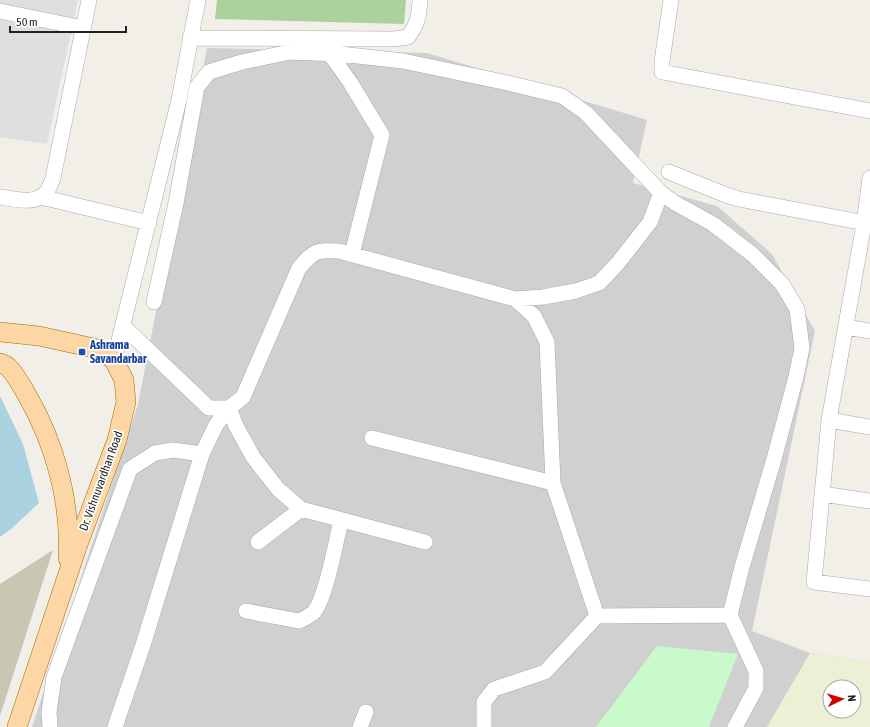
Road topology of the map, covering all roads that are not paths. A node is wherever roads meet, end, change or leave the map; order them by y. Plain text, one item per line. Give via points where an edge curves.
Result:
1 (89, 0) edge
2 (198, 0) edge
3 (420, 0) edge
4 (670, 0) edge
5 (0, 12) edge
6 (83, 28) junction
7 (190, 38) junction
8 (330, 54) junction
9 (870, 111) edge
10 (669, 172) dead end
11 (870, 178) edge
12 (661, 193) junction
13 (0, 197) edge
14 (41, 197) junction
15 (149, 223) junction
16 (867, 224) edge
17 (352, 254) junction
18 (515, 298) junction
19 (154, 302) dead end
20 (123, 326) junction
21 (846, 327) junction
22 (870, 331) edge
23 (0, 332) edge
24 (114, 360) junction
25 (0, 363) edge
26 (229, 408) junction
27 (829, 420) junction
28 (870, 427) edge
29 (372, 438) dead end
30 (202, 454) junction
31 (553, 483) junction
32 (822, 494) junction
33 (870, 501) edge
34 (301, 509) junction
35 (341, 520) junction
36 (258, 542) dead end
37 (425, 542) dead end
38 (67, 578) junction
39 (870, 588) edge
40 (246, 611) dead end
41 (730, 615) junction
42 (597, 616) junction
43 (366, 712) dead end
44 (17, 727) edge
45 (50, 727) edge
46 (116, 727) edge
47 (360, 727) edge
48 (484, 727) edge
49 (734, 727) edge

1 - 6 street
2 - 7 street
3 - 7 street via 419,16 408,37
4 - 9 street via 662,72
5 - 6 street
6 - 14 street via 53,178 48,190
7 - 15 street via 179,100
8 - 12 street via 403,61 562,96 586,113
8 - 17 street via 382,136
8 - 19 street via 290,52 242,62 209,72 197,87
10 - 16 street via 726,195
11 - 16 street
12 - 18 street via 650,222 618,264 599,282 576,291 543,297
12 - 41 street via 713,224 753,255 782,284 797,309 802,348
13 - 14 street via 30,201
14 - 15 street
15 - 20 street
16 - 21 street
17 - 18 street
17 - 26 street via 325,250 312,253 299,268 243,397
18 - 31 street via 534,316 547,342
20 - 24 street
20 - 26 street via 209,408
21 - 22 street
21 - 27 street
23 - 24 main road, Dr. Vishnuvardhan Road via 39,336 98,349
24 - 38 main road, Dr. Vishnuvardhan Road via 124,380 126,402 117,440
25 - 38 main road, Dr. Vishnuvardhan Road via 8,367 23,388 46,433 54,456 66,504
26 - 30 street via 216,425
26 - 34 street via 253,457 278,489
27 - 28 street
27 - 32 street
29 - 31 street
30 - 45 street via 173,450 155,453 130,468 54,677 49,712
30 - 46 street
31 - 42 street
32 - 33 street
32 - 39 street via 814,582
34 - 35 street
34 - 36 street
35 - 37 street
35 - 40 street via 327,580 314,612 299,621
38 - 44 main road, Dr. Vishnuvardhan Road
41 - 42 street
41 - 49 street via 756,671 756,688
42 - 48 street via 545,672 494,689 484,702
43 - 47 street

